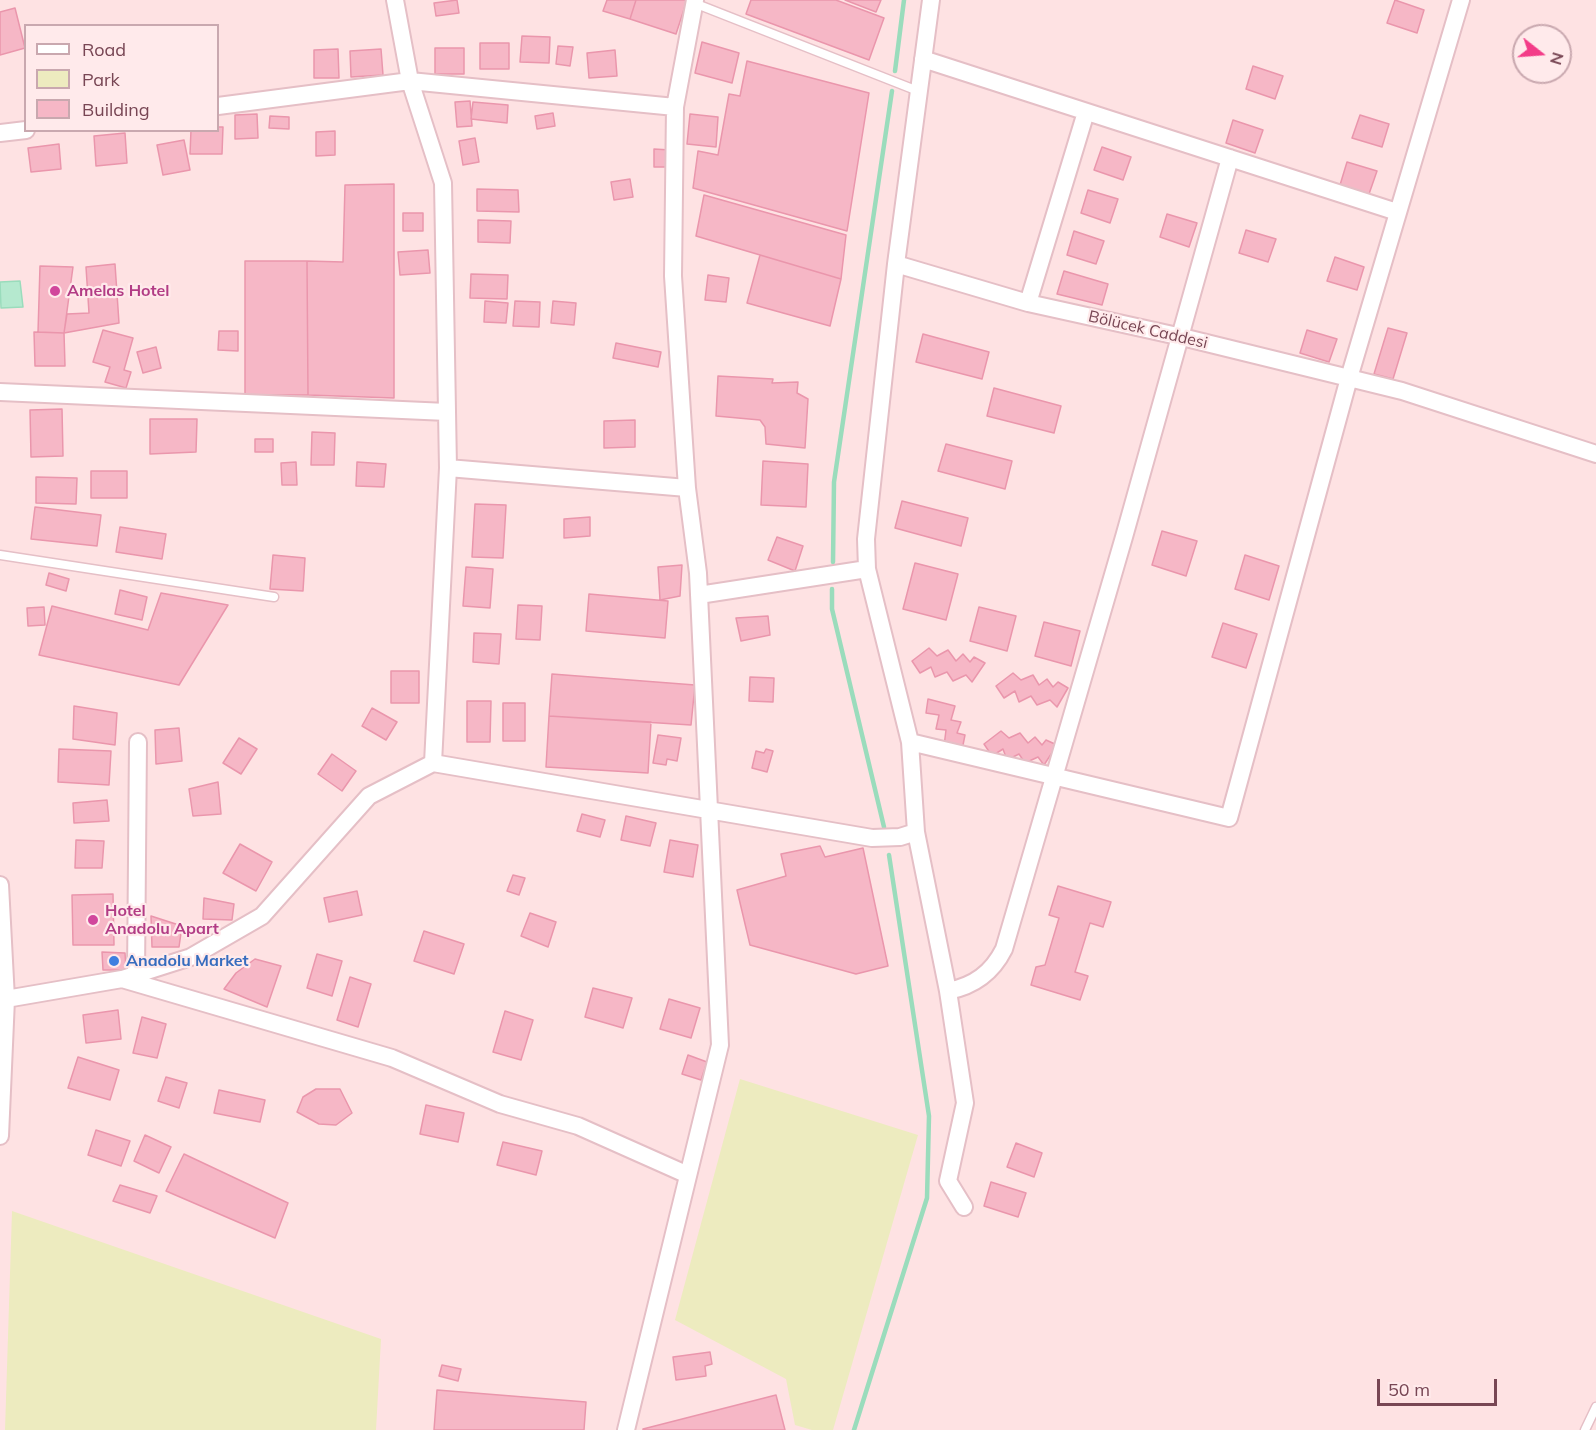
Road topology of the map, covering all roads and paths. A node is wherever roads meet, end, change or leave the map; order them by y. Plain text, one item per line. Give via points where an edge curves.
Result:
1 (395, 0) edge
2 (931, 0) edge
3 (1461, 0) edge
4 (694, 1) edge
5 (923, 59) junction
6 (410, 81) junction
7 (914, 89) junction
8 (219, 106) edge
9 (675, 107) junction
10 (1086, 112) junction
11 (24, 130) edge
12 (0, 133) edge
13 (1230, 158) junction
14 (1397, 212) junction
15 (896, 264) junction
16 (1028, 303) junction
17 (1182, 337) junction
18 (1349, 378) junction
19 (0, 392) edge
20 (447, 412) junction
21 (1596, 454) edge
22 (448, 468) junction
23 (687, 488) junction
24 (0, 555) edge
25 (867, 569) junction
26 (699, 595) junction
27 (274, 597) dead end
28 (138, 742) dead end
29 (910, 742) junction
30 (433, 763) junction
31 (1055, 776) junction
32 (708, 810) junction
33 (916, 832) junction
34 (0, 885) edge
35 (130, 977) junction
36 (948, 991) junction
37 (2, 1000) edge
38 (0, 1136) edge
39 (688, 1175) junction
40 (964, 1207) dead end
41 (1596, 1407) edge
42 (626, 1430) edge
43 (1585, 1430) edge

1 - 6 street
2 - 5 street
3 - 14 street
4 - 7 lane
4 - 9 street
5 - 7 street
5 - 10 street
6 - 8 street
6 - 9 street
6 - 20 street via 443,183
7 - 15 street
9 - 23 street via 673,276
10 - 13 street
10 - 16 street
11 - 12 street
13 - 14 street
13 - 17 street
14 - 18 street
15 - 16 street, Bölücek Caddesi
15 - 25 street via 868,512
16 - 17 street, Bölücek Caddesi
17 - 18 street, Bölücek Caddesi
17 - 31 street
18 - 21 street, Bölücek Caddesi via 1402,391
18 - 31 street via 1229,818
19 - 20 street
20 - 22 street
22 - 23 street
22 - 30 street
23 - 26 street
24 - 27 lane
25 - 26 street
25 - 29 street
26 - 32 street
28 - 35 street
29 - 31 street
29 - 33 street
30 - 32 street
30 - 35 street via 369,796 262,916 191,957
31 - 36 street via 999,958 976,981
32 - 33 street via 872,838
32 - 39 street via 720,1045
33 - 36 street
34 - 37 street
35 - 37 street
35 - 39 street via 392,1058 500,1104 578,1126
36 - 40 street via 965,1103 948,1181
37 - 38 street
39 - 42 street
41 - 43 lane

